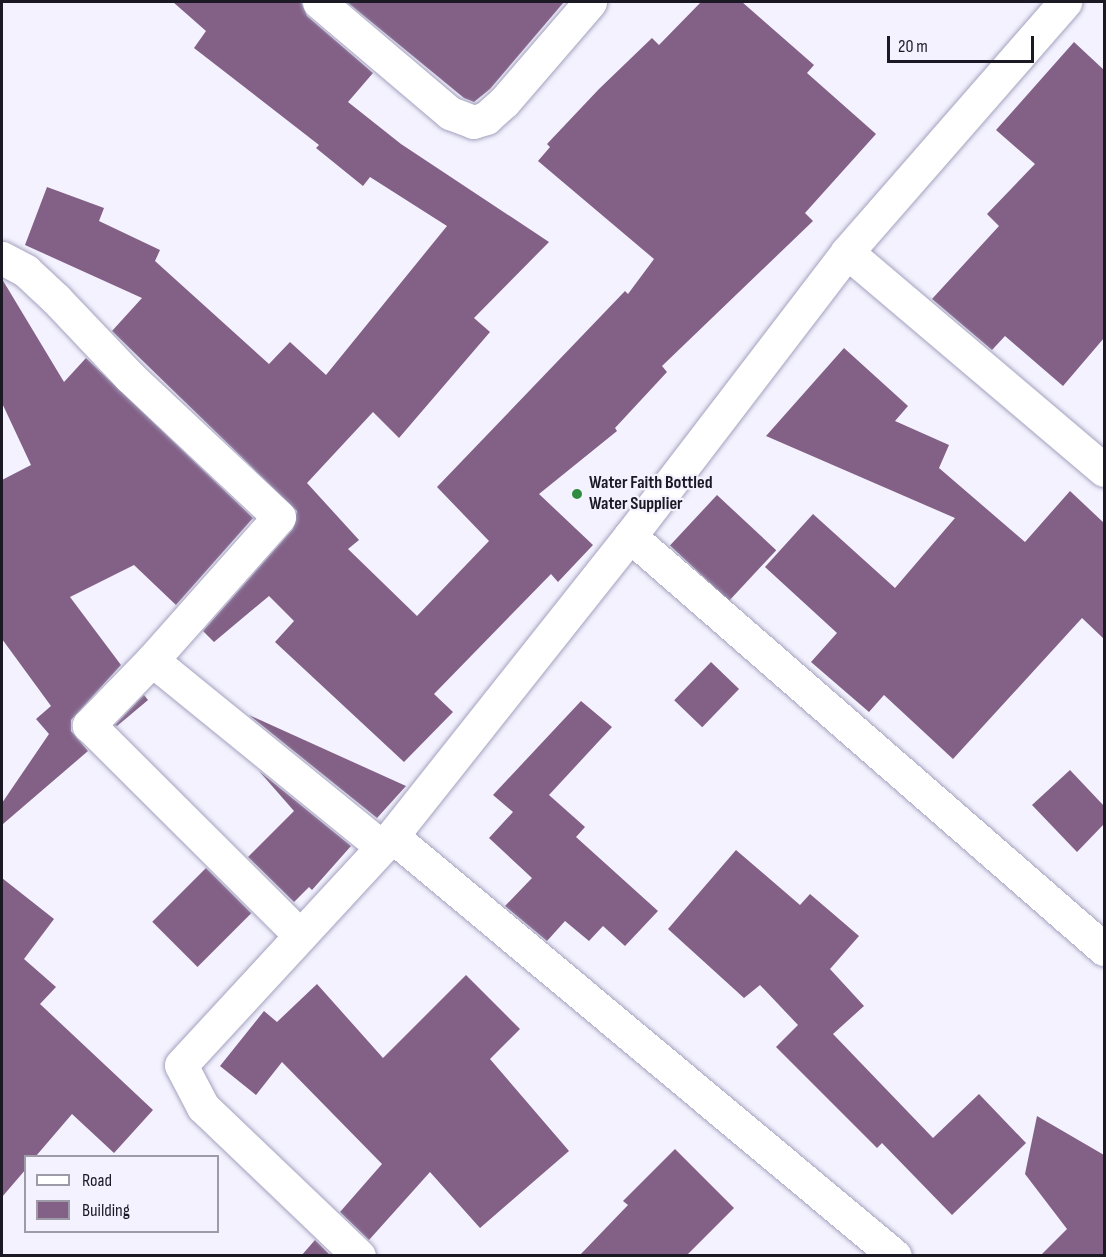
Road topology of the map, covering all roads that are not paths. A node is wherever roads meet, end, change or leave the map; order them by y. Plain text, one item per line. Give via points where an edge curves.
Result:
1 (319, 2) edge
2 (590, 2) edge
3 (1065, 2) edge
4 (847, 252) junction
5 (2, 258) edge
6 (1104, 470) edge
7 (630, 536) junction
8 (152, 660) junction
9 (387, 841) junction
10 (300, 935) junction
11 (1104, 949) edge
12 (359, 1256) edge
13 (895, 1256) edge

1 - 2 street via 450,113 473,122 486,118 504,102
3 - 4 street
4 - 6 street
4 - 7 street
5 - 8 street via 26,271 56,299 130,377 279,517
7 - 9 street
7 - 11 street
8 - 9 street
8 - 10 street via 88,725
9 - 10 street
9 - 13 street
10 - 12 street via 181,1065 203,1107

